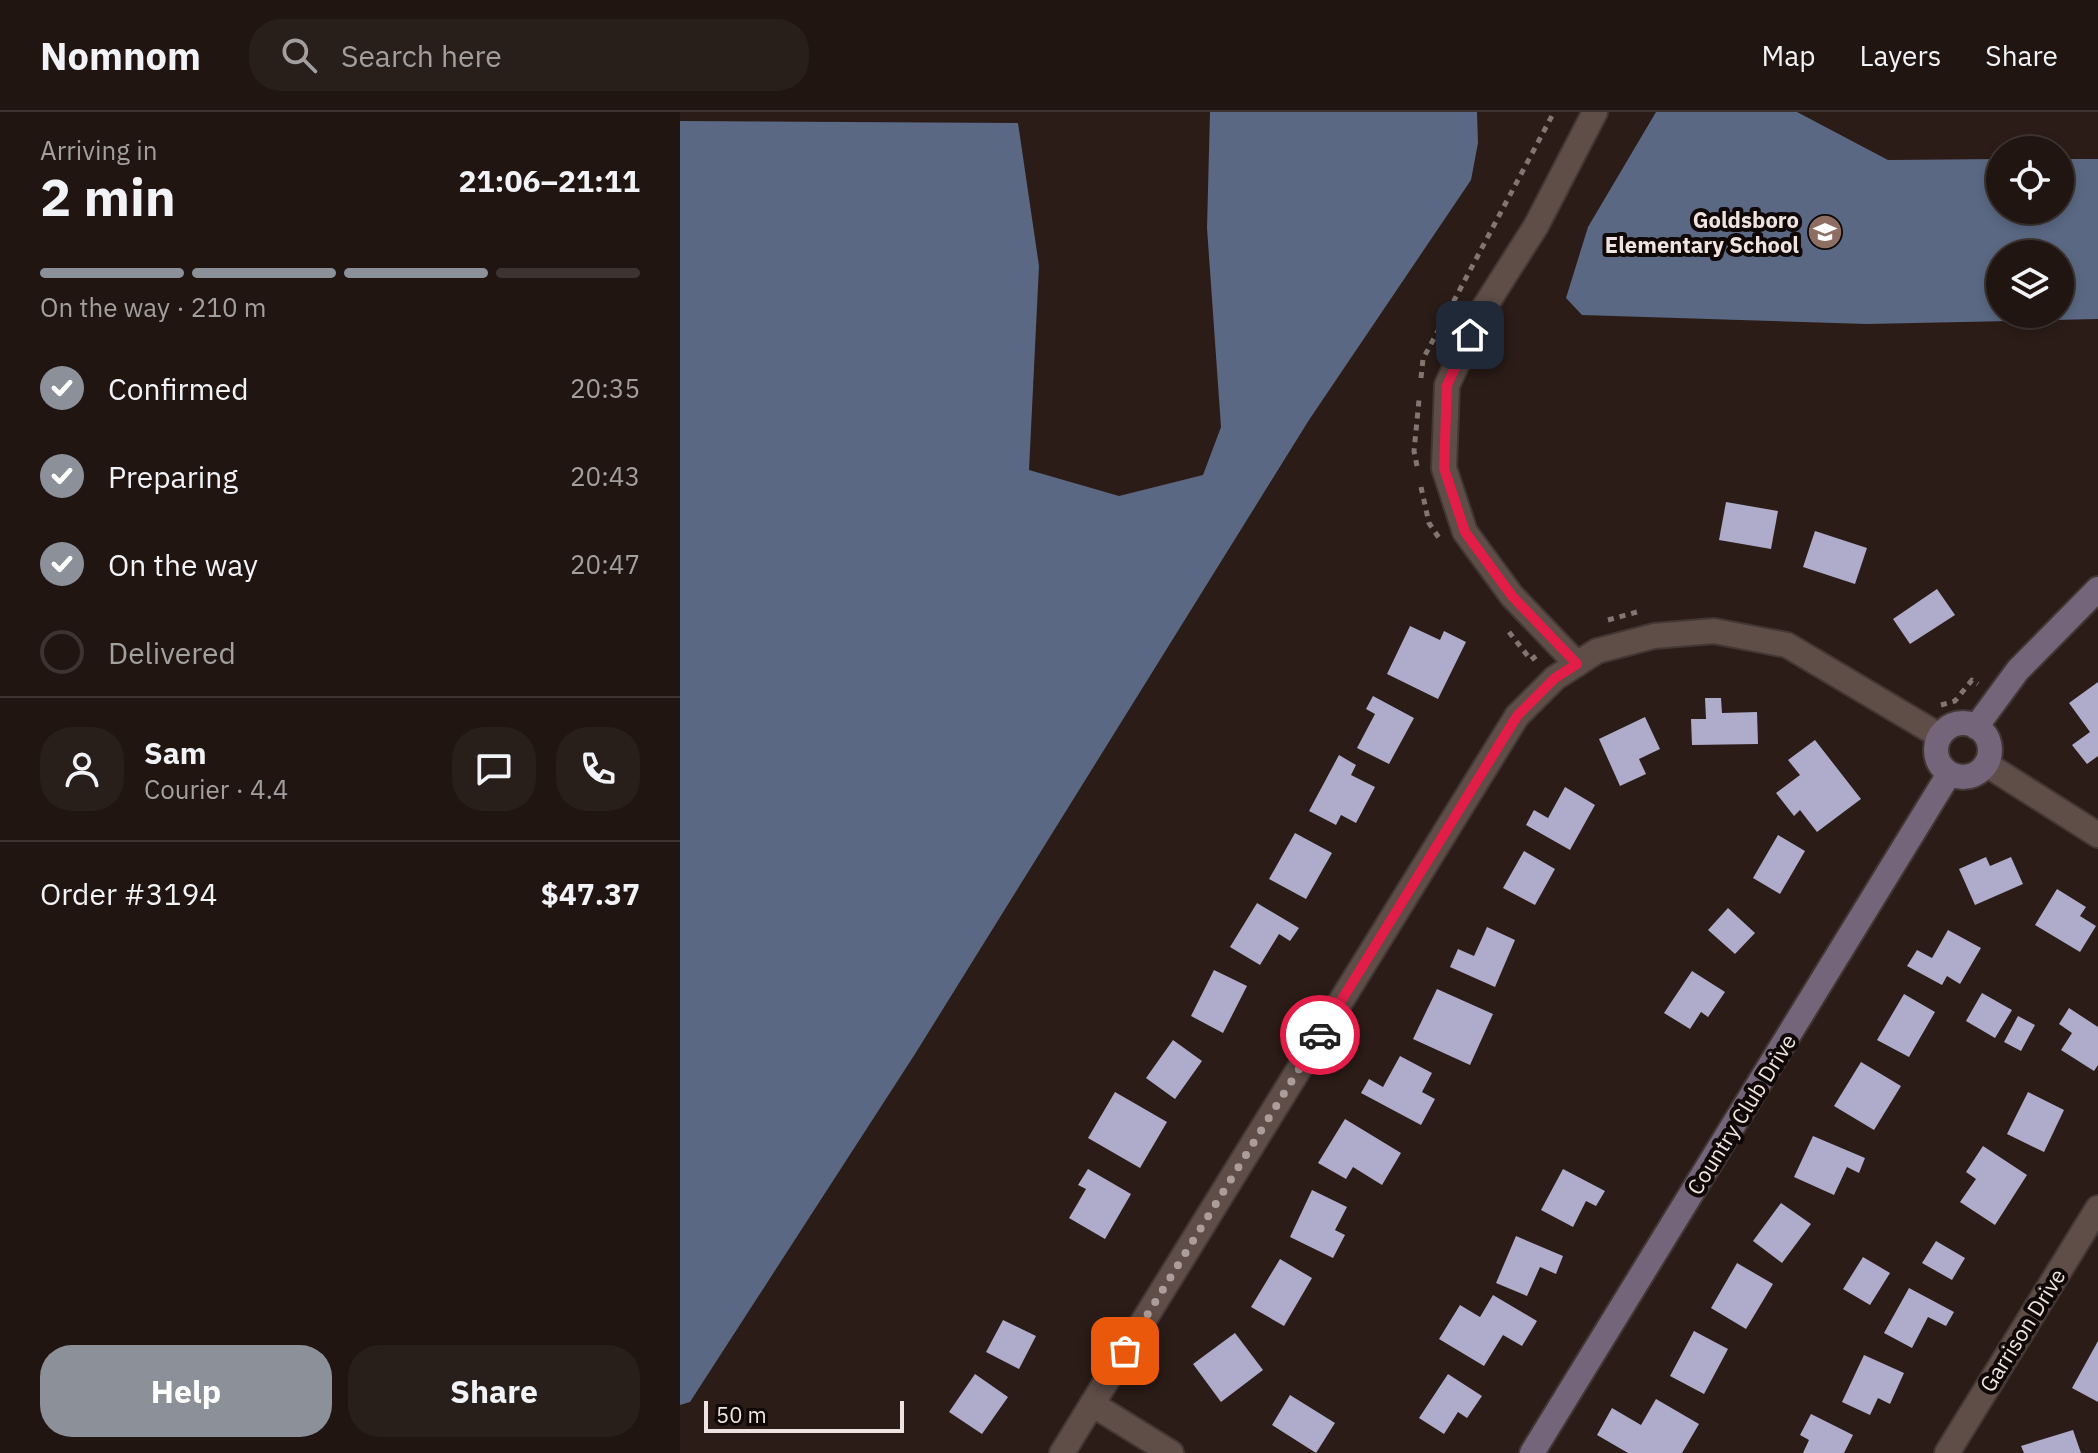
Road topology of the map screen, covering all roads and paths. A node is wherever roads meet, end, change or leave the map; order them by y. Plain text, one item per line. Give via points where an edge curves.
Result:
1 (1554, 112) edge
2 (1595, 112) edge
3 (1444, 546) dead end
4 (2098, 589) edge
5 (1647, 611) dead end
6 (1607, 621) dead end
7 (1503, 626) dead end
8 (1553, 642) junction
9 (1577, 664) junction
10 (1984, 688) dead end
11 (1930, 699) dead end
12 (1976, 727) junction
13 (1940, 736) junction
14 (1986, 764) junction
15 (1949, 774) junction
16 (2098, 835) edge
17 (2098, 1208) edge
18 (1092, 1404) junction
19 (1062, 1453) edge
20 (1171, 1453) edge
21 (1532, 1453) edge
22 (1947, 1453) edge

1 - 3 path via 1423,359 1414,451 1429,523
2 - 8 street via 1536,226 1482,311 1447,385 1444,468 1465,532
4 - 12 street via 2018,670
5 - 6 path
7 - 8 path via 1531,660
8 - 9 street
9 - 13 street via 1597,651 1654,636 1714,631 1787,645
9 - 18 street via 1517,716
10 - 11 path via 1972,680 1951,704 1942,706
12 - 13 street via 1956,724
12 - 14 street via 1990,747
13 - 15 street via 1936,758
14 - 15 street via 1972,776
14 - 16 street
15 - 21 street, Country Club Drive
17 - 22 street, Garrison Drive
18 - 19 street
18 - 20 street

